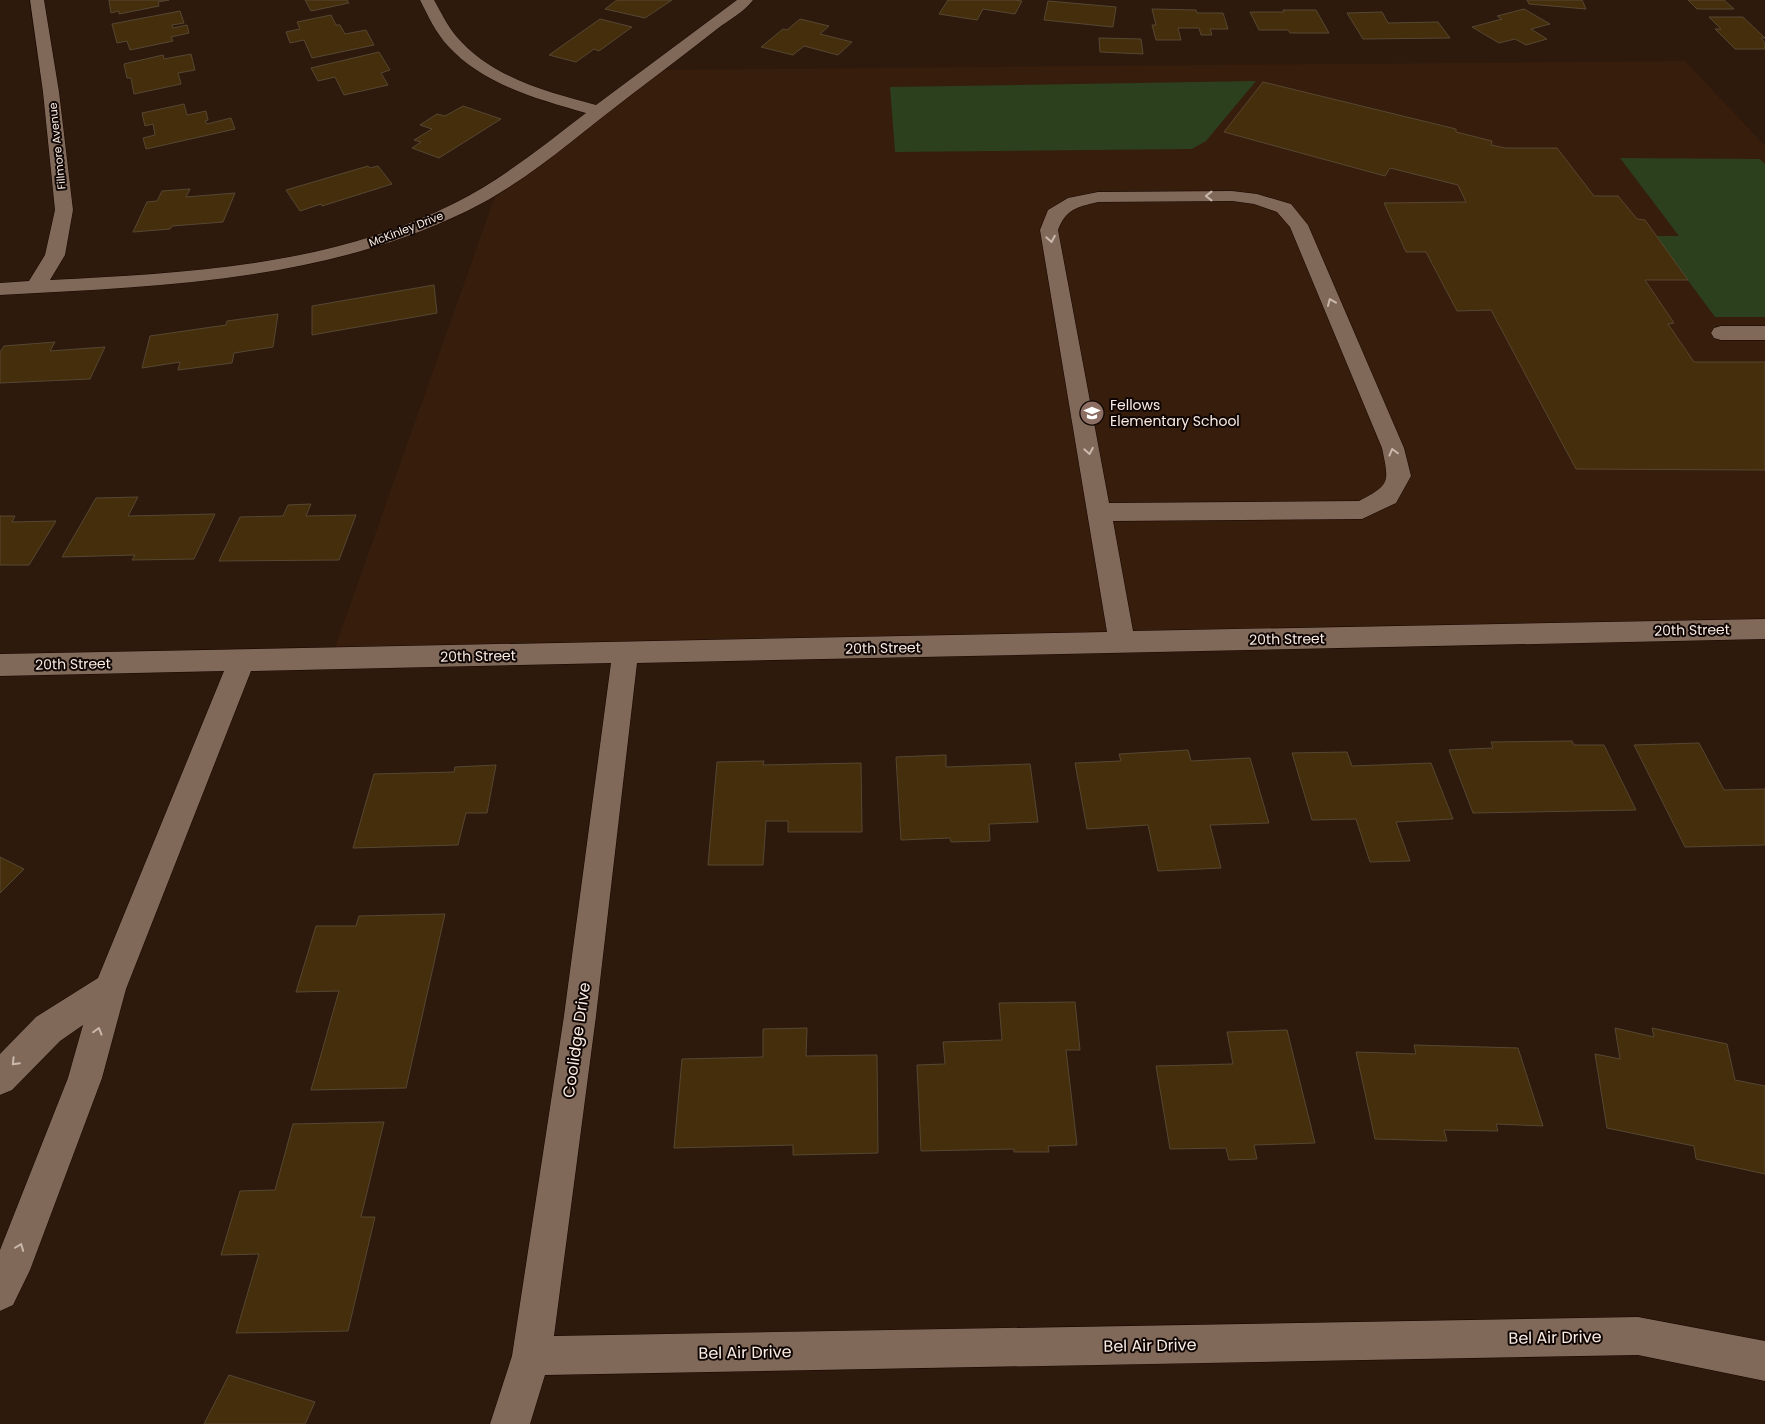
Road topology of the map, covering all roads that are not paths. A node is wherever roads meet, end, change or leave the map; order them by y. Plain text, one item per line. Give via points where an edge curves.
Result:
1 (37, 0) edge
2 (427, 0) edge
3 (746, 0) edge
4 (599, 111) junction
5 (36, 287) junction
6 (0, 289) edge
7 (1721, 333) dead end
8 (1765, 333) edge
9 (1099, 512) junction
10 (1765, 629) edge
11 (1122, 643) junction
12 (625, 654) junction
13 (242, 660) junction
14 (0, 665) edge
15 (110, 990) junction
16 (0, 1078) edge
17 (0, 1292) edge
18 (532, 1356) junction
19 (1765, 1361) edge
20 (510, 1424) edge

1 - 5 street, Fillmore Avenue via 64,210 55,255
2 - 4 street via 453,42 501,79 542,96
3 - 4 street, McKinley Drive
4 - 5 street, McKinley Drive via 535,161 462,207 360,247 222,274
5 - 6 street, McKinley Drive
7 - 8 street
9 -> 9 street via 1362,510 1388,497 1399,476 1393,448 1299,225 1284,208 1257,199 1232,196 1098,197 1074,202 1055,214 1050,230
9 - 11 street
10 - 11 street, 20th Street
11 - 12 street, 20th Street
12 - 13 street, 20th Street
12 - 18 street, Coolidge Drive via 580,1016
13 - 14 street, 20th Street
13 - 15 street
15 -> 16 street via 48,1029
17 -> 15 street via 85,1078
18 - 19 street, Bel Air Drive via 1638,1336
18 - 20 street, Coolidge Drive

